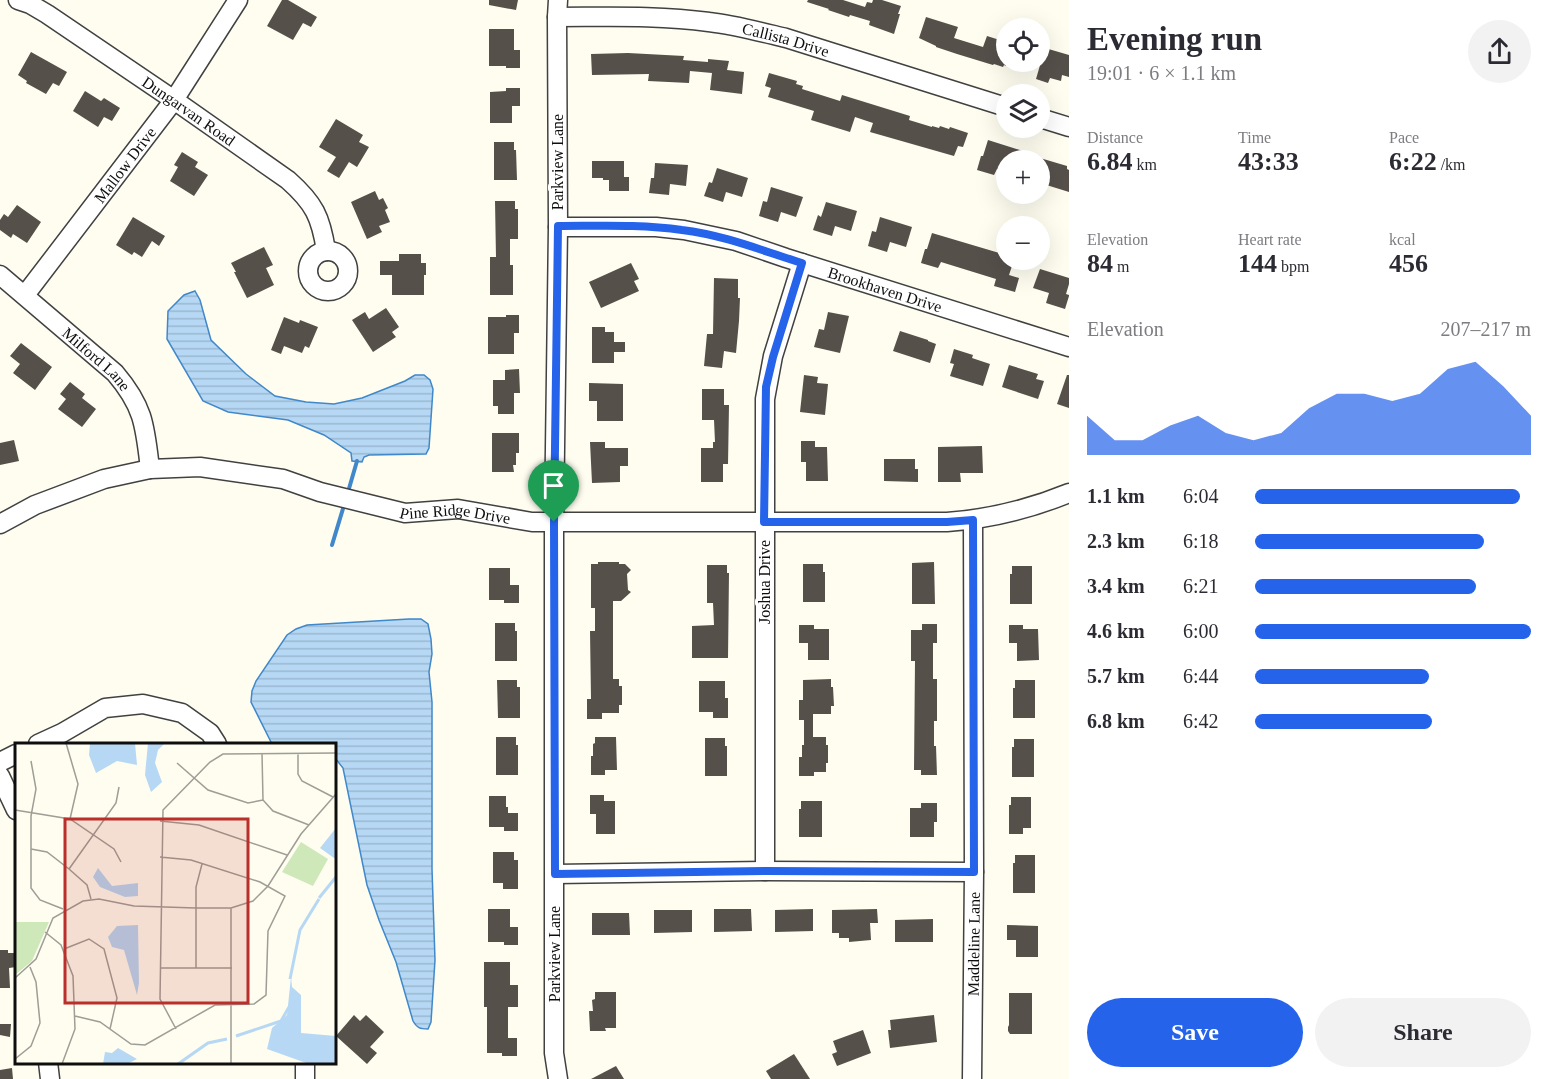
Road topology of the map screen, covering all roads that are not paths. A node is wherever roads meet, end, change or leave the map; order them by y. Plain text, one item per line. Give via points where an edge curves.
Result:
1 (238, 0) edge
2 (27, 1) edge
3 (558, 9) edge
4 (174, 100) junction
5 (996, 104) edge
6 (1050, 121) edge
7 (1069, 127) edge
8 (558, 226) junction
9 (326, 251) dead end
10 (802, 263) junction
11 (0, 275) edge
12 (25, 295) junction
13 (1069, 348) edge
14 (150, 469) junction
15 (1069, 493) edge
16 (973, 520) junction
17 (554, 522) junction
18 (764, 522) junction
19 (0, 524) edge
20 (40, 743) edge
21 (216, 743) edge
22 (15, 754) edge
23 (0, 762) edge
24 (0, 776) edge
25 (15, 808) edge
26 (765, 871) junction
27 (974, 872) junction
28 (555, 874) junction
29 (48, 1064) edge
30 (50, 1079) edge
31 (558, 1079) edge
32 (972, 1079) edge

1 - 4 street, Mallow Drive
2 - 4 street, Dungarvan Road
3 - 5 street, Callista Drive via 707,21 751,29
3 - 8 street, Parkview Lane
4 - 9 street, Dungarvan Road via 300,191 318,217
4 - 12 street, Mallow Drive
6 - 7 street
8 - 10 street, Brookhaven Drive via 684,230 736,241
8 - 17 street, Parkview Lane
10 - 13 street, Brookhaven Drive
10 - 18 street, Joshua Drive via 766,387
11 - 12 street, Milford Lane
12 - 14 street, Milford Lane via 129,389 146,428
14 - 17 street, Pine Ridge Drive via 200,467 283,479 405,513 458,509
14 - 19 street, Pine Ridge Drive via 104,479 35,505
15 - 16 street, Pine Ridge Drive via 1009,513
16 - 18 street, Pine Ridge Drive
16 - 27 street, Maddeline Lane
17 - 18 street, Pine Ridge Drive
17 - 28 street, Parkview Lane
18 - 26 street, Joshua Drive
20 - 21 street via 105,708 143,704 182,713 210,733
22 - 23 street
24 - 25 street
26 - 27 street
26 - 28 street
27 - 32 street, Maddeline Lane
28 - 31 street, Parkview Lane via 554,1053
29 - 30 street

